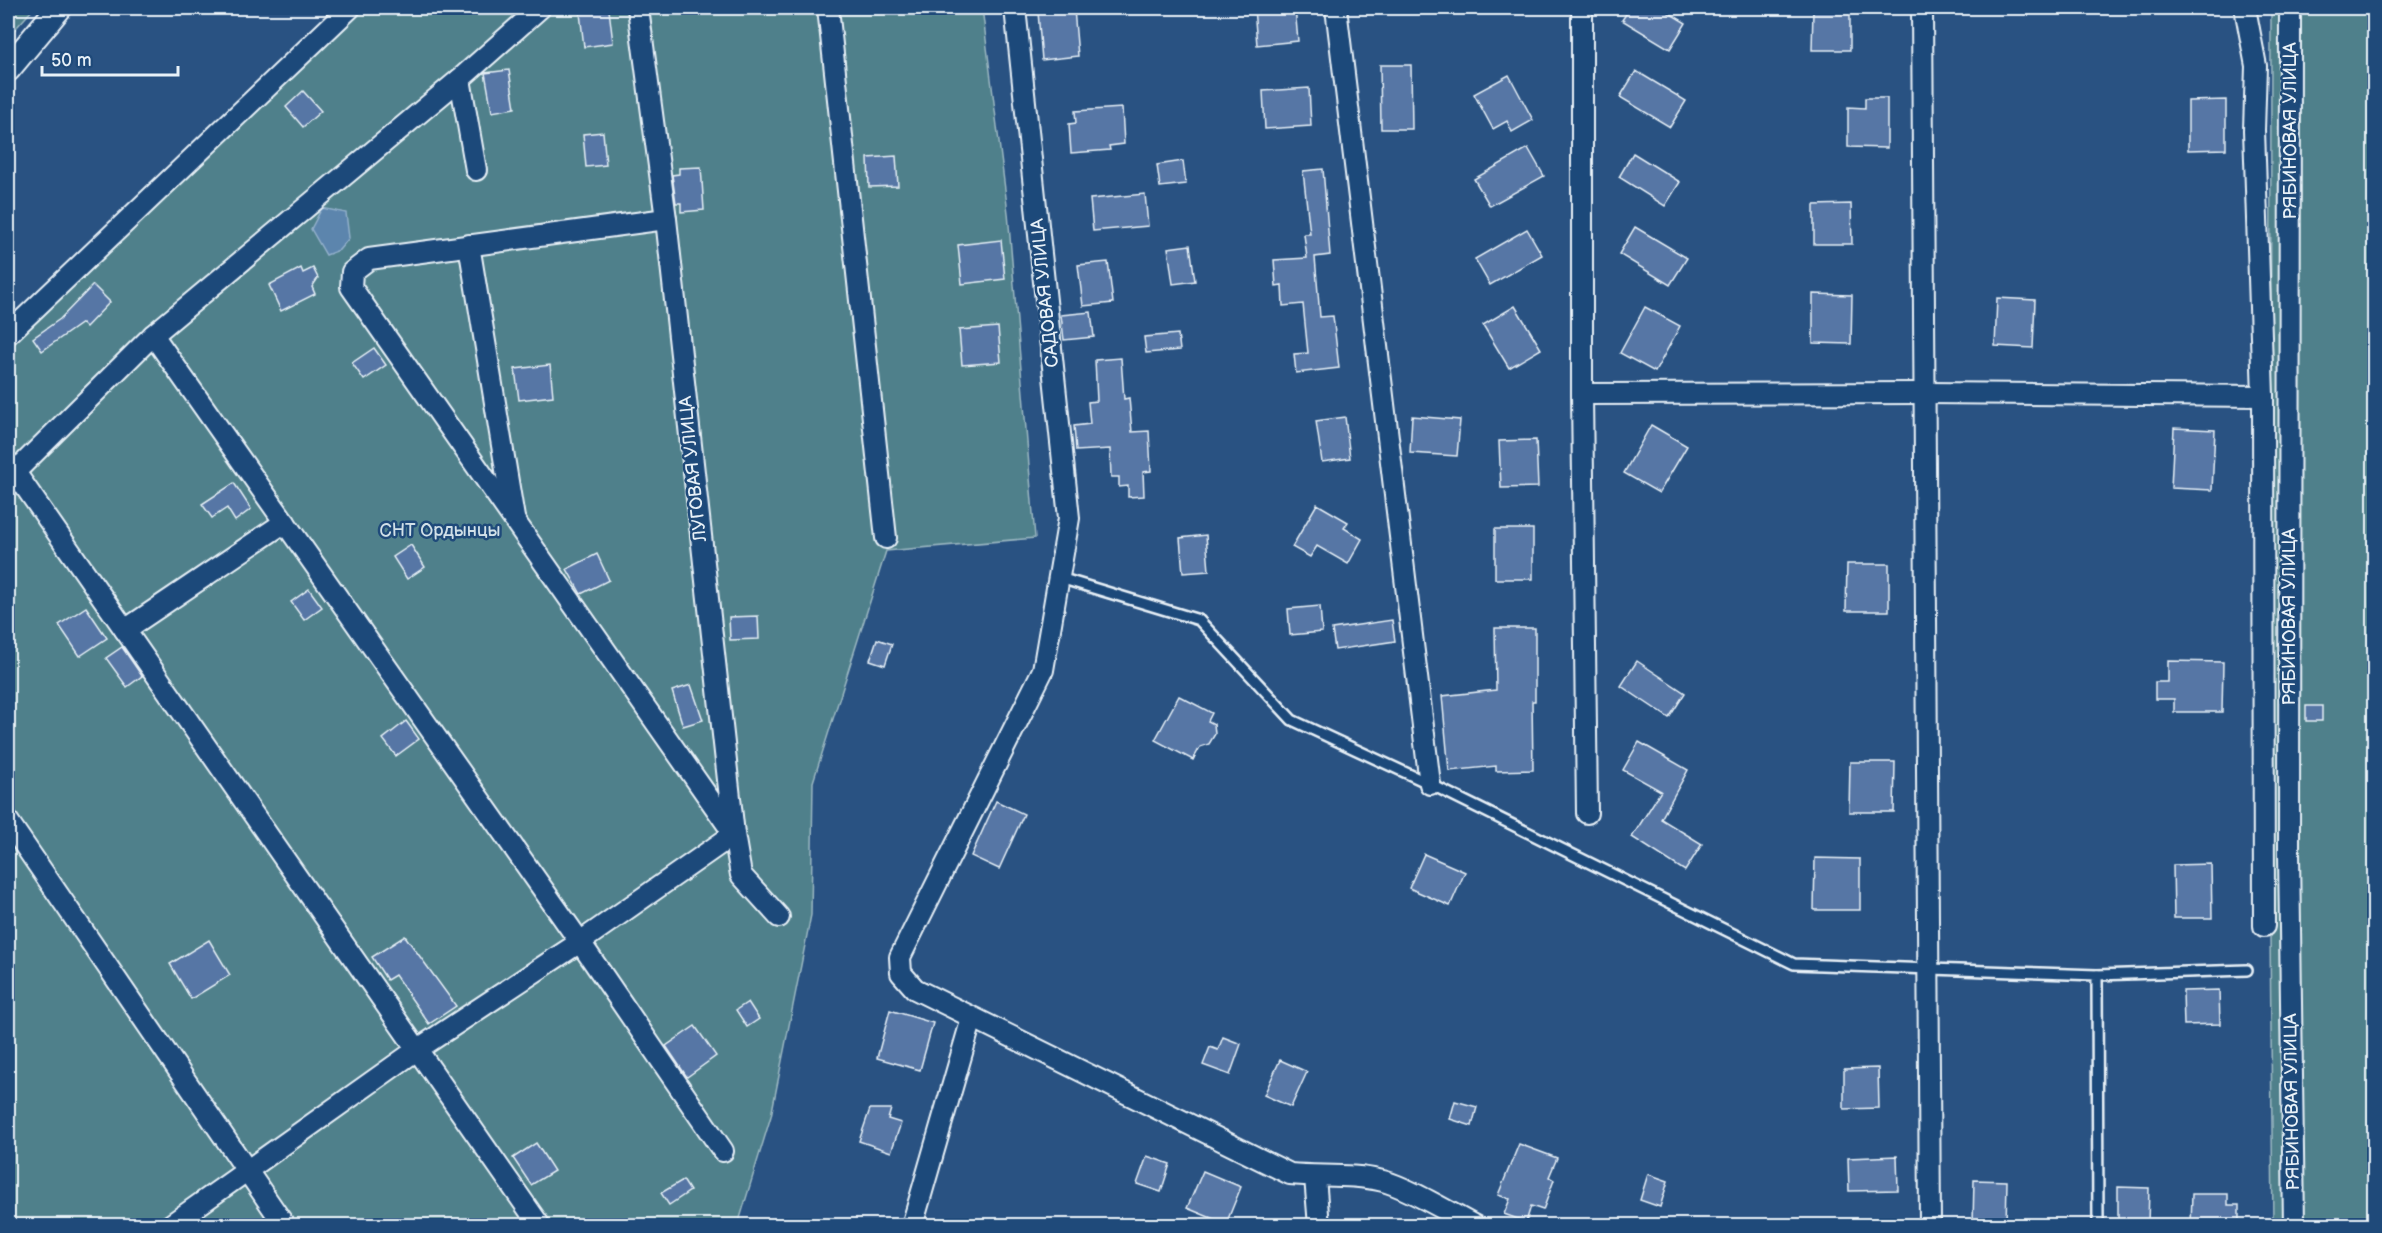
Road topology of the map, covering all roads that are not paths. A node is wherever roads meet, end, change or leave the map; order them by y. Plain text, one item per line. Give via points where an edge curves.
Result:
1 (59, 8) edge
2 (350, 8) edge
3 (540, 8) edge
4 (638, 8) edge
5 (828, 8) edge
6 (1016, 8) edge
7 (1336, 8) edge
8 (1582, 8) edge
9 (1922, 8) edge
10 (2245, 8) edge
11 (2290, 8) edge
12 (8, 69) edge
13 (460, 79) junction
14 (476, 170) dead end
15 (666, 219) junction
16 (469, 245) junction
17 (8, 334) edge
18 (153, 335) junction
19 (1926, 393) junction
20 (1582, 394) junction
21 (2263, 396) junction
22 (11, 467) edge
23 (285, 522) junction
24 (515, 523) junction
25 (886, 538) dead end
26 (1060, 578) junction
27 (125, 630) junction
28 (1430, 784) junction
29 (1587, 813) dead end
30 (8, 821) edge
31 (734, 834) junction
32 (779, 917) dead end
33 (2264, 926) dead end
34 (580, 942) junction
35 (2247, 970) dead end
36 (1928, 971) junction
37 (2097, 975) junction
38 (972, 1018) junction
39 (418, 1049) junction
40 (723, 1150) dead end
41 (248, 1171) junction
42 (1315, 1177) junction
43 (169, 1226) edge
44 (285, 1226) edge
45 (540, 1226) edge
46 (912, 1226) edge
47 (1319, 1226) edge
48 (1475, 1226) edge
49 (1930, 1226) edge
50 (2097, 1226) edge
51 (2294, 1226) edge

1 - 12 street
2 - 17 street
3 - 13 street
4 - 15 street, ЛУГОВАЯ УЛИЦА
5 - 25 street
6 - 26 street, САДОВАЯ УЛИЦА via 1069,518
7 - 28 street
8 - 20 street
9 - 19 street
10 - 21 street via 2256,66 2254,130
11 - 51 street, РЯБИНОВАЯ УЛИЦА via 2289,853
13 - 14 street
13 - 18 street
15 - 16 street
15 - 31 street, ЛУГОВАЯ УЛИЦА
16 - 24 street
16 - 24 street via 369,259 352,272 351,287
18 - 22 street
18 - 23 street
19 - 20 street
19 - 21 street
19 - 36 street
20 - 29 street
21 - 33 street
22 - 27 street
23 - 27 street
23 - 34 street
24 - 31 street
26 - 28 lane via 1199,620 1292,720
26 - 38 street, САДОВАЯ УЛИЦА via 1043,670 900,957 900,972 915,990
27 - 39 street
28 - 36 lane via 1794,964
30 - 41 street
31 - 32 street, ЛУГОВАЯ УЛИЦА via 741,875
31 - 34 street
34 - 39 street
34 - 40 street
35 - 37 lane
36 - 37 lane
36 - 49 street
37 - 50 lane
38 - 42 street, САДОВАЯ УЛИЦА via 1290,1174
38 - 46 street
39 - 41 street
39 - 45 street
41 - 43 street
41 - 44 street
42 - 47 street
42 - 48 street, САДОВАЯ УЛИЦА via 1335,1175 1384,1181

